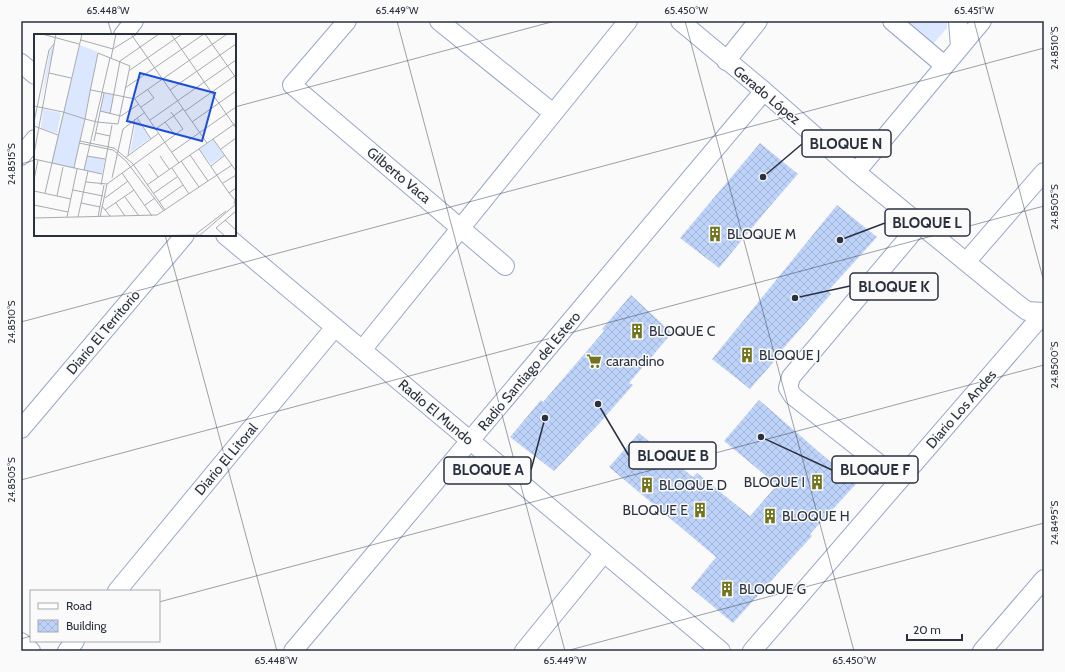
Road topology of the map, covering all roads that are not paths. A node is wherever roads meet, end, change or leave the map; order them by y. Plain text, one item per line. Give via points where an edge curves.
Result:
1 (134, 21) edge
2 (346, 21) edge
3 (439, 21) edge
4 (628, 21) edge
5 (680, 21) edge
6 (758, 21) edge
7 (892, 21) edge
8 (958, 21) edge
9 (982, 21) edge
10 (124, 34) edge
11 (960, 47) junction
12 (726, 60) junction
13 (21, 63) edge
14 (944, 65) junction
15 (34, 74) edge
16 (764, 91) junction
17 (553, 113) junction
18 (34, 140) edge
19 (21, 156) edge
20 (856, 172) junction
21 (1044, 172) edge
22 (919, 225) junction
23 (460, 227) junction
24 (184, 236) edge
25 (226, 236) edge
26 (966, 262) junction
27 (506, 266) dead end
28 (1044, 313) edge
29 (335, 327) junction
30 (362, 350) junction
31 (21, 429) edge
32 (470, 441) junction
33 (900, 480) junction
34 (604, 553) junction
35 (1044, 579) edge
36 (118, 590) edge
37 (21, 642) edge
38 (74, 642) edge
39 (31, 651) edge
40 (67, 651) edge
41 (293, 651) edge
42 (524, 651) edge
43 (721, 651) edge
44 (752, 651) edge
45 (982, 651) edge

1 - 10 street
2 - 23 street, Gilberto Vaca via 292,85
3 - 17 street
4 - 17 street
5 - 12 street, Gerado López
6 - 12 street
7 - 14 street
8 - 11 street
9 - 11 street
11 - 14 street
12 - 16 street, Gerado López
13 - 15 street
14 - 20 street
16 - 20 street, Gerado López
16 - 32 street, Radio Santiago del Estero
17 - 23 street
18 - 19 street
20 - 22 street, Gerado López
21 - 26 street
22 - 26 street, Gerado López
22 - 33 street via 790,377 788,388 793,396
23 - 27 street, Gilberto Vaca
23 - 30 street
24 - 31 street, Diario El Territorio
25 - 29 street, Radio El Mundo
26 - 28 street, Gerado López via 1027,310
28 - 33 street, Diario Los Andes
29 - 30 street, Radio El Mundo
29 - 36 street, Diario El Litoral
30 - 32 street, Radio El Mundo
32 - 34 street, Radio El Mundo
32 - 41 street, Radio Santiago del Estero
33 - 44 street, Diario Los Andes
34 - 42 street
34 - 43 street, Radio El Mundo
35 - 45 street
37 - 39 street
38 - 40 street

